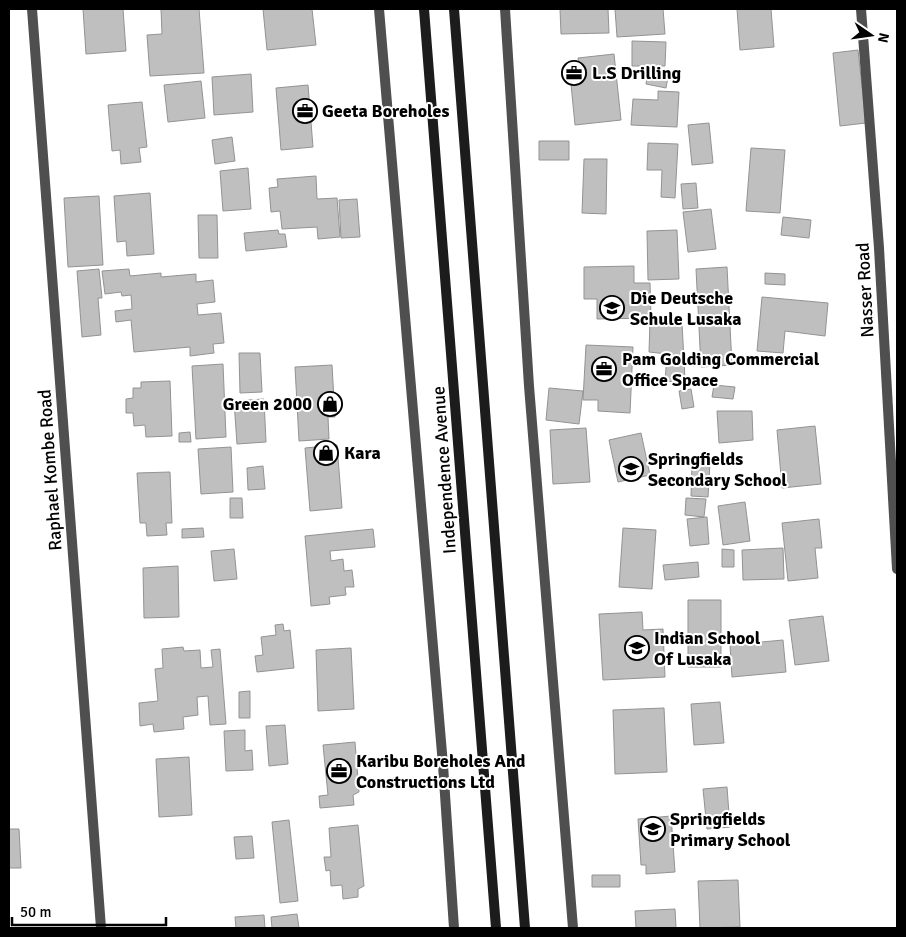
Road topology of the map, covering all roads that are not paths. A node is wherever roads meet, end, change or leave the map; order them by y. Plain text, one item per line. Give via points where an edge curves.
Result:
1 (32, 9) edge
2 (379, 9) edge
3 (424, 9) edge
4 (454, 9) edge
5 (505, 9) edge
6 (861, 9) edge
7 (897, 569) edge
8 (101, 928) edge
9 (454, 928) edge
10 (496, 928) edge
11 (525, 928) edge
12 (573, 928) edge

1 - 8 street, Raphael Kombe Road
2 - 9 street
3 - 10 main road, Independence Avenue
4 - 11 main road
5 - 12 street via 529,386
6 - 7 street, Nasser Road via 879,248

